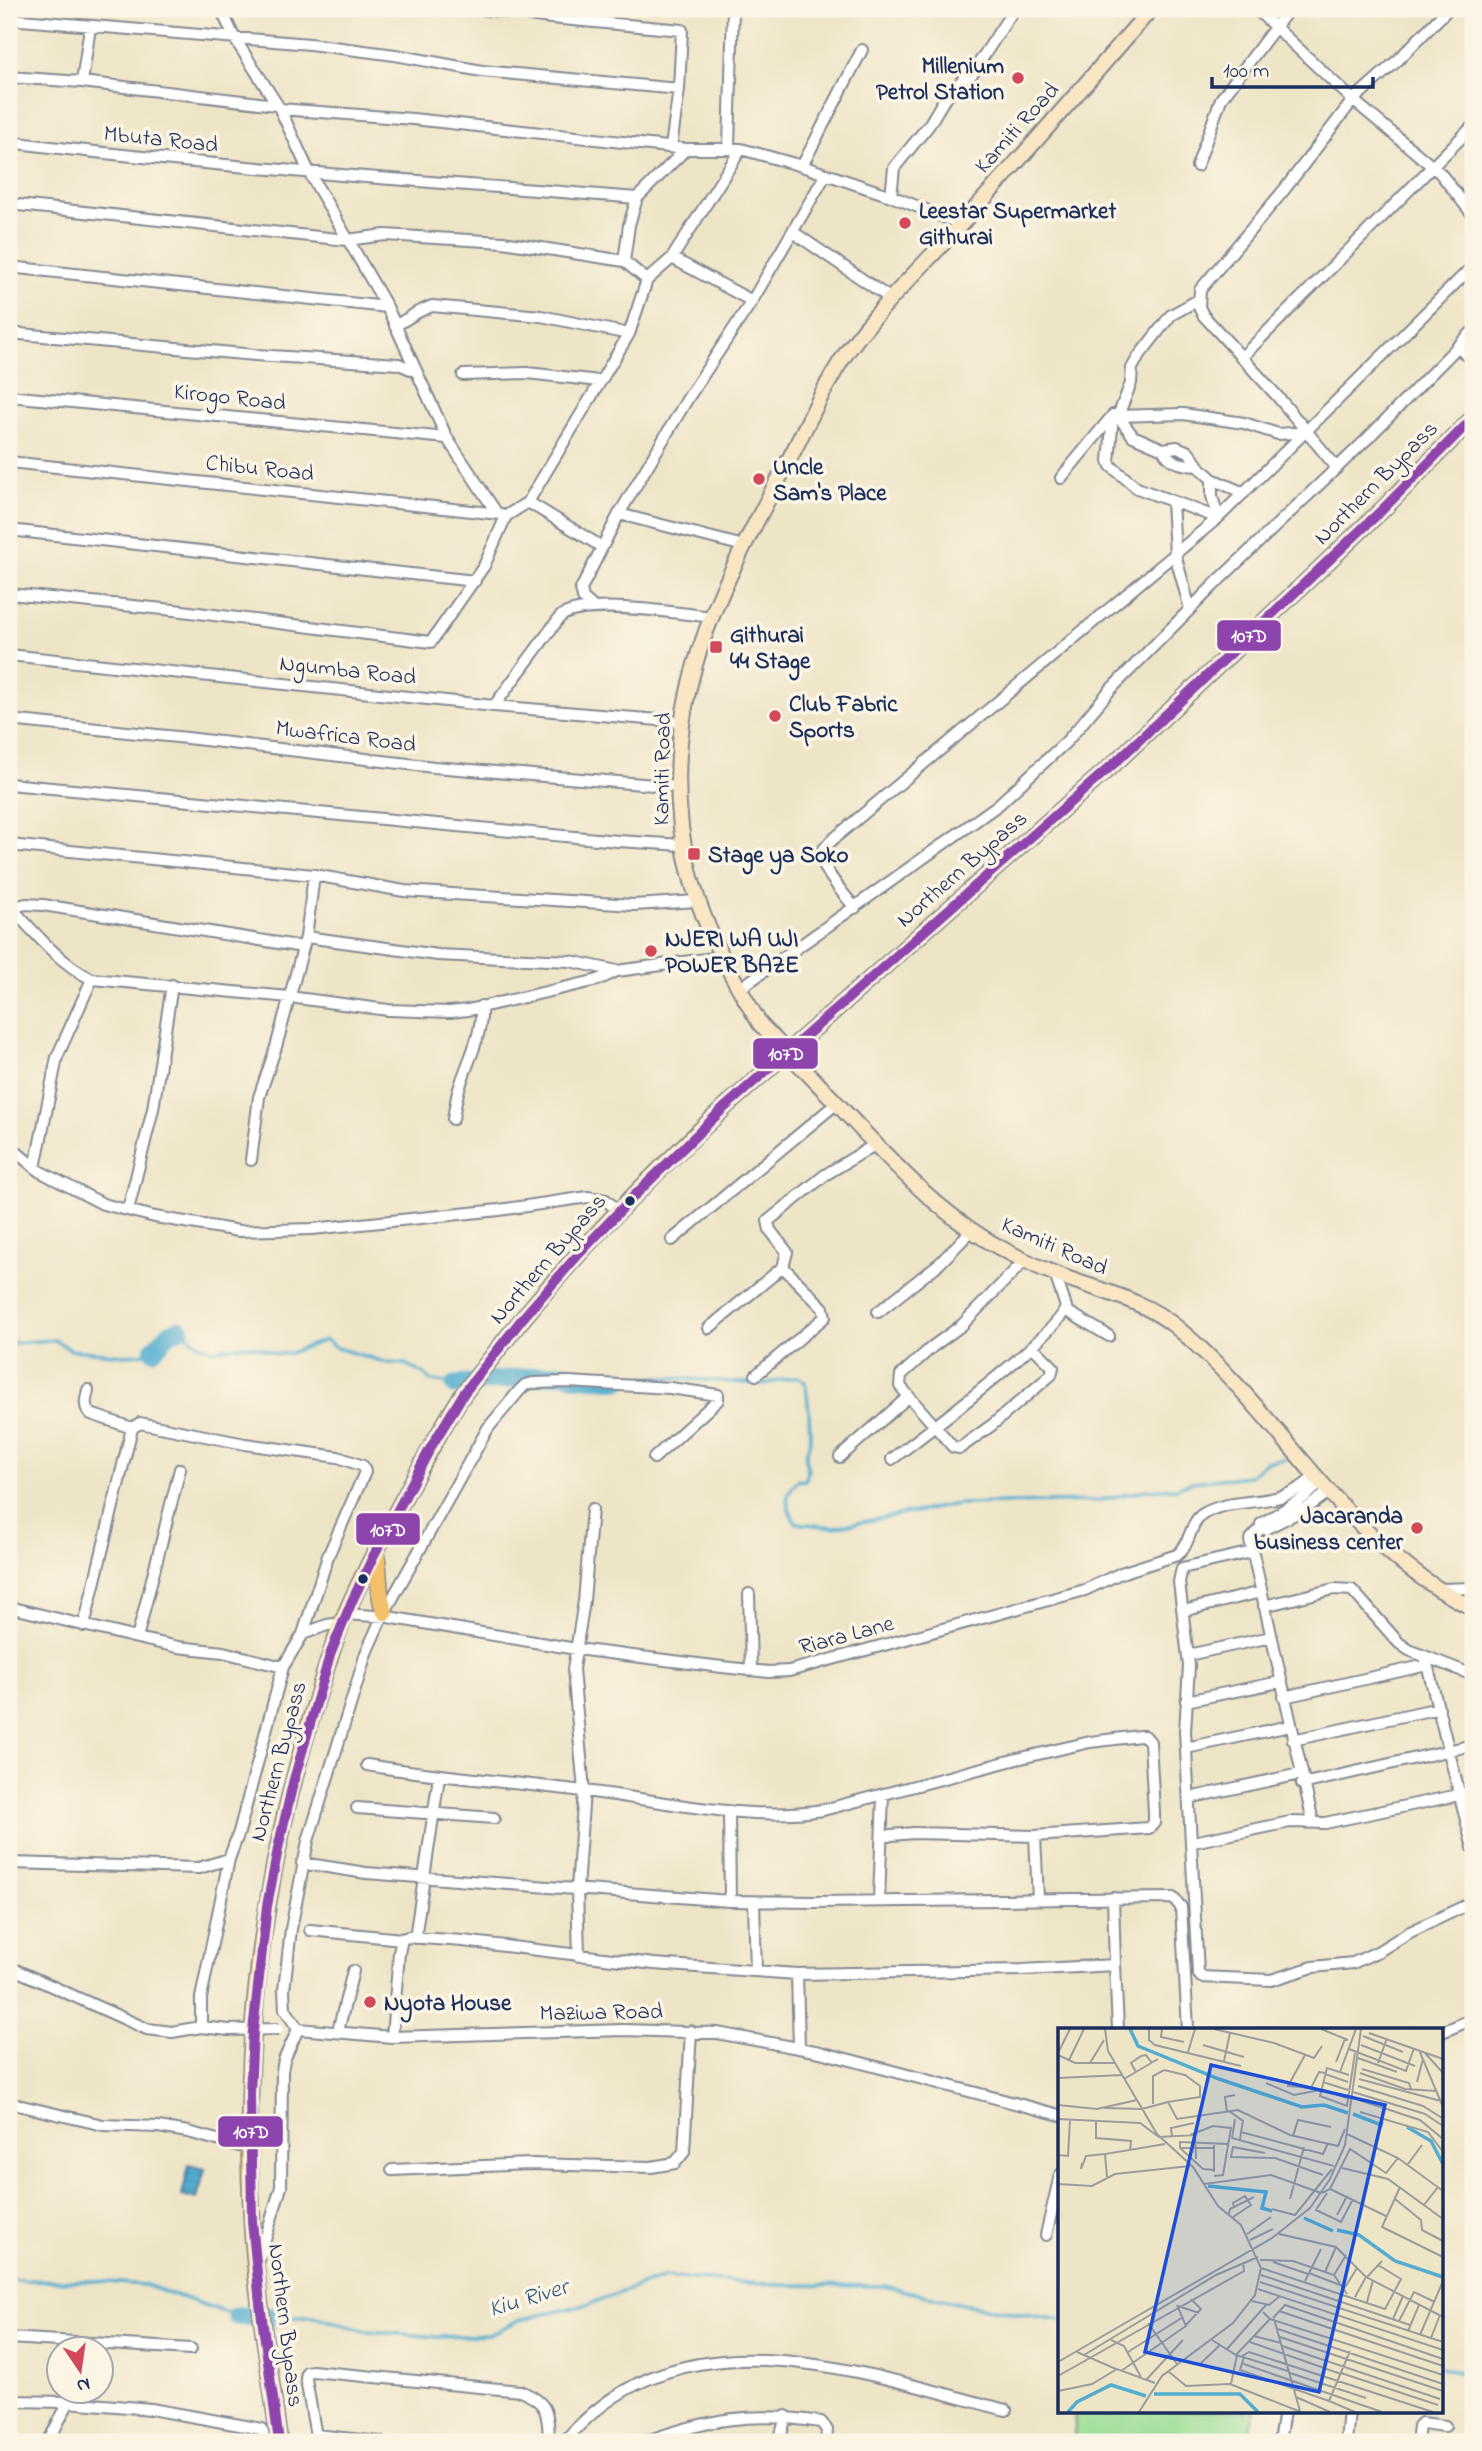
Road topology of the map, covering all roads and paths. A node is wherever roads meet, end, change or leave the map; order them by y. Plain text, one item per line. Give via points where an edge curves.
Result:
1 (221, 9) edge
2 (480, 9) edge
3 (733, 9) edge
4 (1014, 9) edge
5 (1151, 9) edge
6 (1255, 9) edge
7 (1289, 9) edge
8 (1448, 9) edge
9 (9, 19) edge
10 (90, 27) junction
11 (1276, 27) junction
12 (235, 39) junction
13 (862, 50) dead end
14 (9, 77) edge
15 (82, 82) junction
16 (679, 89) junction
17 (1353, 100) junction
18 (278, 107) junction
19 (1473, 125) edge
20 (9, 142) edge
21 (671, 147) junction
22 (735, 148) junction
23 (686, 149) junction
24 (802, 166) junction
25 (1197, 166) dead end
26 (1433, 168) junction
27 (310, 174) junction
28 (826, 174) junction
29 (891, 196) junction
30 (637, 198) junction
31 (9, 204) edge
32 (1473, 215) edge
33 (961, 224) junction
34 (793, 232) junction
35 (347, 240) junction
36 (672, 258) junction
37 (624, 261) junction
38 (1473, 266) edge
39 (9, 267) edge
40 (647, 280) junction
41 (891, 299) junction
42 (1198, 300) junction
43 (752, 301) junction
44 (387, 307) junction
45 (395, 326) junction
46 (1473, 331) edge
47 (9, 333) edge
48 (629, 334) junction
49 (1458, 347) junction
50 (1242, 357) junction
51 (1473, 362) edge
52 (415, 371) junction
53 (463, 375) dead end
54 (599, 381) junction
55 (9, 396) edge
56 (1115, 416) junction
57 (1473, 418) edge
58 (1306, 432) junction
59 (447, 438) junction
60 (9, 462) edge
61 (1337, 468) junction
62 (1061, 478) dead end
63 (1212, 479) junction
64 (1244, 493) junction
65 (1172, 501) junction
66 (528, 502) junction
67 (501, 514) junction
68 (620, 514) junction
69 (1218, 518) junction
70 (9, 530) edge
71 (744, 546) junction
72 (602, 547) junction
73 (1175, 554) junction
74 (475, 581) junction
75 (9, 593) edge
76 (593, 607) junction
77 (1190, 609) junction
78 (711, 617) junction
79 (9, 654) edge
80 (494, 706) junction
81 (9, 720) edge
82 (682, 722) junction
83 (9, 784) edge
84 (679, 787) junction
85 (9, 845) edge
86 (684, 845) junction
87 (314, 875) junction
88 (698, 901) junction
89 (10, 907) edge
90 (855, 908) junction
91 (304, 942) junction
92 (721, 957) junction
93 (617, 971) junction
94 (92, 979) junction
95 (172, 985) junction
96 (739, 989) junction
97 (289, 997) junction
98 (481, 1006) junction
99 (837, 1103) junction
100 (453, 1119) dead end
101 (876, 1144) junction
102 (9, 1146) edge
103 (251, 1160) dead end
104 (35, 1168) junction
105 (128, 1210) junction
106 (618, 1210) junction
107 (972, 1230) junction
108 (672, 1240) dead end
109 (1025, 1260) junction
110 (783, 1267) junction
111 (1055, 1274) junction
112 (1065, 1310) junction
113 (878, 1312) dead end
114 (709, 1328) dead end
115 (1109, 1336) dead end
116 (1032, 1346) junction
117 (756, 1375) dead end
118 (88, 1390) dead end
119 (908, 1397) junction
120 (935, 1426) junction
121 (132, 1428) junction
122 (840, 1457) dead end
123 (654, 1458) dead end
124 (892, 1459) dead end
125 (180, 1469) dead end
126 (1323, 1483) junction
127 (592, 1508) dead end
128 (376, 1552) junction
129 (1252, 1552) junction
130 (1473, 1588) edge
131 (1437, 1589) junction
132 (1261, 1592) junction
133 (750, 1594) dead end
134 (1264, 1606) junction
135 (9, 1607) edge
136 (1473, 1608) edge
137 (1184, 1611) junction
138 (384, 1614) junction
139 (344, 1619) junction
140 (84, 1626) junction
141 (308, 1632) junction
142 (1271, 1637) junction
143 (137, 1638) junction
144 (335, 1643) junction
145 (576, 1649) junction
146 (1188, 1655) junction
147 (1426, 1661) junction
148 (284, 1667) junction
149 (751, 1670) junction
150 (1473, 1675) edge
151 (1280, 1682) junction
152 (1284, 1697) junction
153 (1186, 1701) junction
154 (1438, 1708) junction
155 (1290, 1726) junction
156 (1293, 1740) junction
157 (1473, 1745) edge
158 (1186, 1748) junction
159 (1450, 1751) junction
160 (367, 1765) dead end
161 (439, 1777) junction
162 (1301, 1779) junction
163 (584, 1791) junction
164 (1473, 1792) edge
165 (883, 1795) junction
166 (1460, 1795) junction
167 (1189, 1798) junction
168 (357, 1808) dead end
169 (729, 1812) junction
170 (433, 1814) junction
171 (494, 1818) dead end
172 (1312, 1822) junction
173 (1035, 1836) junction
174 (882, 1838) junction
175 (1193, 1842) junction
176 (1473, 1848) edge
177 (229, 1860) junction
178 (9, 1863) edge
179 (302, 1863) junction
180 (424, 1877) junction
181 (577, 1889) junction
182 (1113, 1898) junction
183 (1038, 1899) junction
184 (879, 1900) junction
185 (730, 1901) junction
186 (754, 1902) junction
187 (1473, 1902) edge
188 (310, 1930) dead end
189 (415, 1938) junction
190 (402, 1939) junction
191 (579, 1956) junction
192 (1115, 1965) junction
193 (12, 1968) edge
194 (353, 1971) dead end
195 (756, 1971) junction
196 (797, 1975) junction
197 (9, 1983) edge
198 (1473, 2019) edge
199 (201, 2028) junction
200 (1118, 2028) edge
201 (1188, 2028) edge
202 (299, 2029) junction
203 (338, 2031) junction
204 (691, 2031) junction
205 (1444, 2031) edge
206 (392, 2037) junction
207 (799, 2047) junction
208 (9, 2104) edge
209 (1058, 2114) edge
210 (250, 2149) junction
211 (392, 2170) dead end
212 (1058, 2184) edge
213 (1046, 2235) dead end
214 (256, 2272) junction
215 (9, 2338) edge
216 (46, 2342) edge
217 (116, 2348) edge
218 (191, 2350) dead end
219 (9, 2401) edge
220 (46, 2402) edge
221 (66, 2406) edge
222 (115, 2406) edge
223 (1006, 2410) dead end
224 (1284, 2412) edge
225 (1349, 2412) edge
226 (786, 2416) junction
227 (1445, 2426) dead end
228 (317, 2439) edge
229 (48, 2442) edge
230 (265, 2442) edge
231 (279, 2442) edge
232 (380, 2442) edge
233 (548, 2442) edge
234 (564, 2442) edge
235 (644, 2442) edge
236 (779, 2442) edge
237 (826, 2442) edge
238 (1279, 2442) edge
239 (1346, 2442) edge
240 (1417, 2442) edge

1 - 12 street
2 - 16 street via 680,29
3 - 22 street
4 - 29 street via 972,74 942,103 894,169
5 - 33 main road, Kamiti Road
6 - 11 street
7 - 11 street
8 - 17 street
9 - 10 street
10 - 12 street
10 - 15 street
11 - 17 street
11 - 25 street via 1221,99
12 - 16 street via 395,55 482,71
12 - 18 street
13 - 24 street
14 - 15 street
15 - 18 street
16 - 21 street
17 - 26 street
17 - 42 street via 1200,290
18 - 21 street
18 - 27 street
19 - 26 street
20 - 27 street, Mbuta Road
21 - 23 street
22 - 23 street
22 - 24 street
22 - 36 street
23 - 30 street
24 - 28 street
26 - 32 street
26 - 50 street
27 - 30 street, Mbuta Road
27 - 35 street
28 - 29 street
28 - 34 street
29 - 33 street
30 - 37 street
31 - 35 street
33 - 41 main road, Kamiti Road
34 - 41 street
34 - 43 street
35 - 37 street via 385,235 503,242
35 - 44 street
36 - 40 street
36 - 43 street
37 - 40 street
38 - 58 street
39 - 44 street
40 - 48 street
41 - 71 main road, Kamiti Road via 833,373
42 - 50 street via 1203,315
42 - 56 street via 1171,315 1139,356
43 - 68 street
44 - 45 street
45 - 48 street via 432,306 541,316
45 - 52 street
46 - 49 street
47 - 52 street via 399,364
48 - 54 street
49 - 51 street
49 - 61 street
50 - 58 street
52 - 59 street
53 - 54 street via 527,373
54 - 66 street
55 - 59 street, Kirogo Road
56 - 58 street via 1183,414 1244,423 1278,434
56 - 62 street
56 - 63 street via 1133,436 1163,449 1177,447 1189,452
56 - 65 street via 1108,451 1111,466 1137,488
57 - 106 main road, Northern Bypass via 1118,760 724,1108
58 - 61 street
58 - 64 street
59 - 67 street
60 - 67 street, Chibu Road
61 - 77 street
63 - 64 street
63 - 69 street
64 - 69 street
65 - 69 street
65 - 73 street
66 - 67 street
66 - 72 street
67 - 74 street via 489,557
68 - 71 street
68 - 72 street
69 - 73 street
70 - 74 street
71 - 78 main road, Kamiti Road
72 - 76 street via 582,589 583,598
73 - 77 street
73 - 90 street via 823,849 825,867
74 - 75 street via 431,642
76 - 78 street
76 - 80 street via 562,615
77 - 90 street via 1068,740 998,806
78 - 82 main road, Kamiti Road via 693,668
79 - 80 street, Ngumba Road
80 - 82 street, Ngumba Road
81 - 84 street, Mwafrica Road via 434,767
82 - 84 main road, Kamiti Road
83 - 86 street
84 - 86 main road, Kamiti Road
85 - 87 street
86 - 88 main road, Kamiti Road
87 - 88 street via 404,891 634,905
87 - 91 street
88 - 92 main road, Kamiti Road
89 - 91 street via 43,905
89 - 94 street via 64,961
90 - 96 street
91 - 93 street via 570,961
91 - 97 street
92 - 93 street
92 - 96 main road, Kamiti Road
93 - 98 street via 598,980
94 - 95 street
94 - 104 street via 57,1058
95 - 97 street
95 - 105 street via 153,1109
96 - 99 main road, Kamiti Road, bridge via 760,1024
97 - 98 street via 387,1010 450,1012
97 - 103 street via 260,1097
98 - 100 street via 478,1036
99 - 101 main road, Kamiti Road
99 - 108 street
101 - 107 main road, Kamiti Road via 926,1194
101 - 110 street via 825,1175 768,1221 787,1252
102 - 104 street
104 - 105 street via 92,1199
105 - 106 street via 239,1231 312,1229 588,1197 606,1200
106 - 128 main road, Northern Bypass via 535,1301 460,1399
107 - 109 main road, Kamiti Road
107 - 113 street via 940,1263
109 - 111 main road, Kamiti Road
109 - 119 street via 962,1325 901,1376 900,1386
110 - 114 street
110 - 117 street via 823,1308 825,1317
111 - 112 street
111 - 126 main road, Kamiti Road via 1166,1319 1243,1392
112 - 115 street
112 - 116 street
116 - 120 street
116 - 120 street via 1053,1372 992,1426 957,1448
118 - 121 street via 85,1404 91,1414
119 - 120 street
119 - 122 street
120 - 124 street
121 - 140 street
121 - 141 street via 140,1423 338,1457 363,1466 365,1472 328,1556
123 - 138 street via 709,1409 718,1395 568,1382 526,1385 488,1427
125 - 143 street
126 - 129 street via 1261,1524 1251,1537
126 - 131 main road, Kamiti Road via 1391,1554
126 - 149 street, Riara Lane via 1205,1513 1177,1555 1070,1595 789,1671
127 - 145 street
128 - 138 main road
128 - 139 main road, Northern Bypass
129 - 132 street
129 - 137 street via 1182,1569 1179,1582
130 - 131 street
131 - 136 main road, Kamiti Road
132 - 134 street
132 - 137 street
133 - 149 street
134 - 142 street
134 - 147 street via 1334,1589 1352,1590 1399,1643
135 - 140 street
137 - 146 street
138 - 139 street, Riara Lane
138 - 145 street, Riara Lane
138 - 179 street via 366,1654
139 - 141 street, Riara Lane
139 - 144 main road, Northern Bypass
140 - 143 street
141 - 144 street
141 - 148 street
142 - 146 street
142 - 151 street
143 - 148 street
144 - 210 main road, Northern Bypass via 272,1870 254,2011
145 - 149 street, Riara Lane
145 - 163 street via 573,1670
146 - 153 street
147 - 150 street
147 - 152 street
147 - 154 street
148 - 177 street
151 - 152 street
151 - 153 street
152 - 155 street
153 - 158 street
154 - 156 street
154 - 159 street
155 - 156 street
155 - 158 street
156 - 162 street
157 - 159 street
158 - 167 street
159 - 162 street
159 - 166 street
160 - 161 street
161 - 163 street
161 - 170 street
162 - 167 street
162 - 172 street
163 - 169 street
163 - 181 street
164 - 166 street
165 - 169 street via 805,1812
165 - 173 street via 1090,1742 1140,1735 1148,1738 1154,1812 1151,1827
165 - 174 street
166 - 172 street via 1325,1824
166 - 176 street
167 - 175 street
168 - 170 street
169 - 185 street
170 - 171 street
170 - 180 street
172 - 175 street via 1273,1824
173 - 174 street via 914,1833
173 - 183 street
174 - 184 street
175 - 187 street via 1201,1977 1270,1980 1313,1967 1353,1963
177 - 178 street via 200,1868
177 - 199 street via 201,1998
179 - 180 street
179 - 202 street via 284,1990 285,2009
180 - 181 street
180 - 189 street
181 - 185 street
181 - 191 street
182 - 183 street
182 - 192 street
182 - 201 street via 1173,1898 1181,1907
183 - 184 street
184 - 186 street
185 - 186 street
186 - 195 street
188 - 190 street
189 - 190 street
189 - 191 street
190 - 206 street
191 - 195 street
192 - 196 street
192 - 200 street
193 - 197 street
193 - 199 street, Maziwa Road via 147,2029
194 - 203 street
195 - 196 street
196 - 207 street
198 - 205 street
199 - 202 street, Maziwa Road, bridge
202 - 203 street, Maziwa Road
202 - 214 street via 282,2071 281,2187
203 - 206 street, Maziwa Road
204 - 206 street, Maziwa Road
204 - 207 street, Maziwa Road
204 - 211 street via 684,2152 675,2163
207 - 209 street, Maziwa Road
208 - 210 street via 103,2125 188,2132
210 - 214 main road, Northern Bypass
212 - 213 street
214 - 231 main road, Northern Bypass
215 - 216 street
217 - 218 street
219 - 220 street
221 - 229 street
222 - 230 street via 262,2429
223 - 234 street via 833,2366 752,2358 687,2367 644,2381 609,2400
224 - 238 street
225 - 239 street
226 - 235 street via 708,2422
226 - 236 street
226 - 237 street via 821,2422 827,2430
227 - 240 street via 1422,2423
228 - 232 street
228 - 233 street via 306,2379 312,2371 520,2391 543,2404

